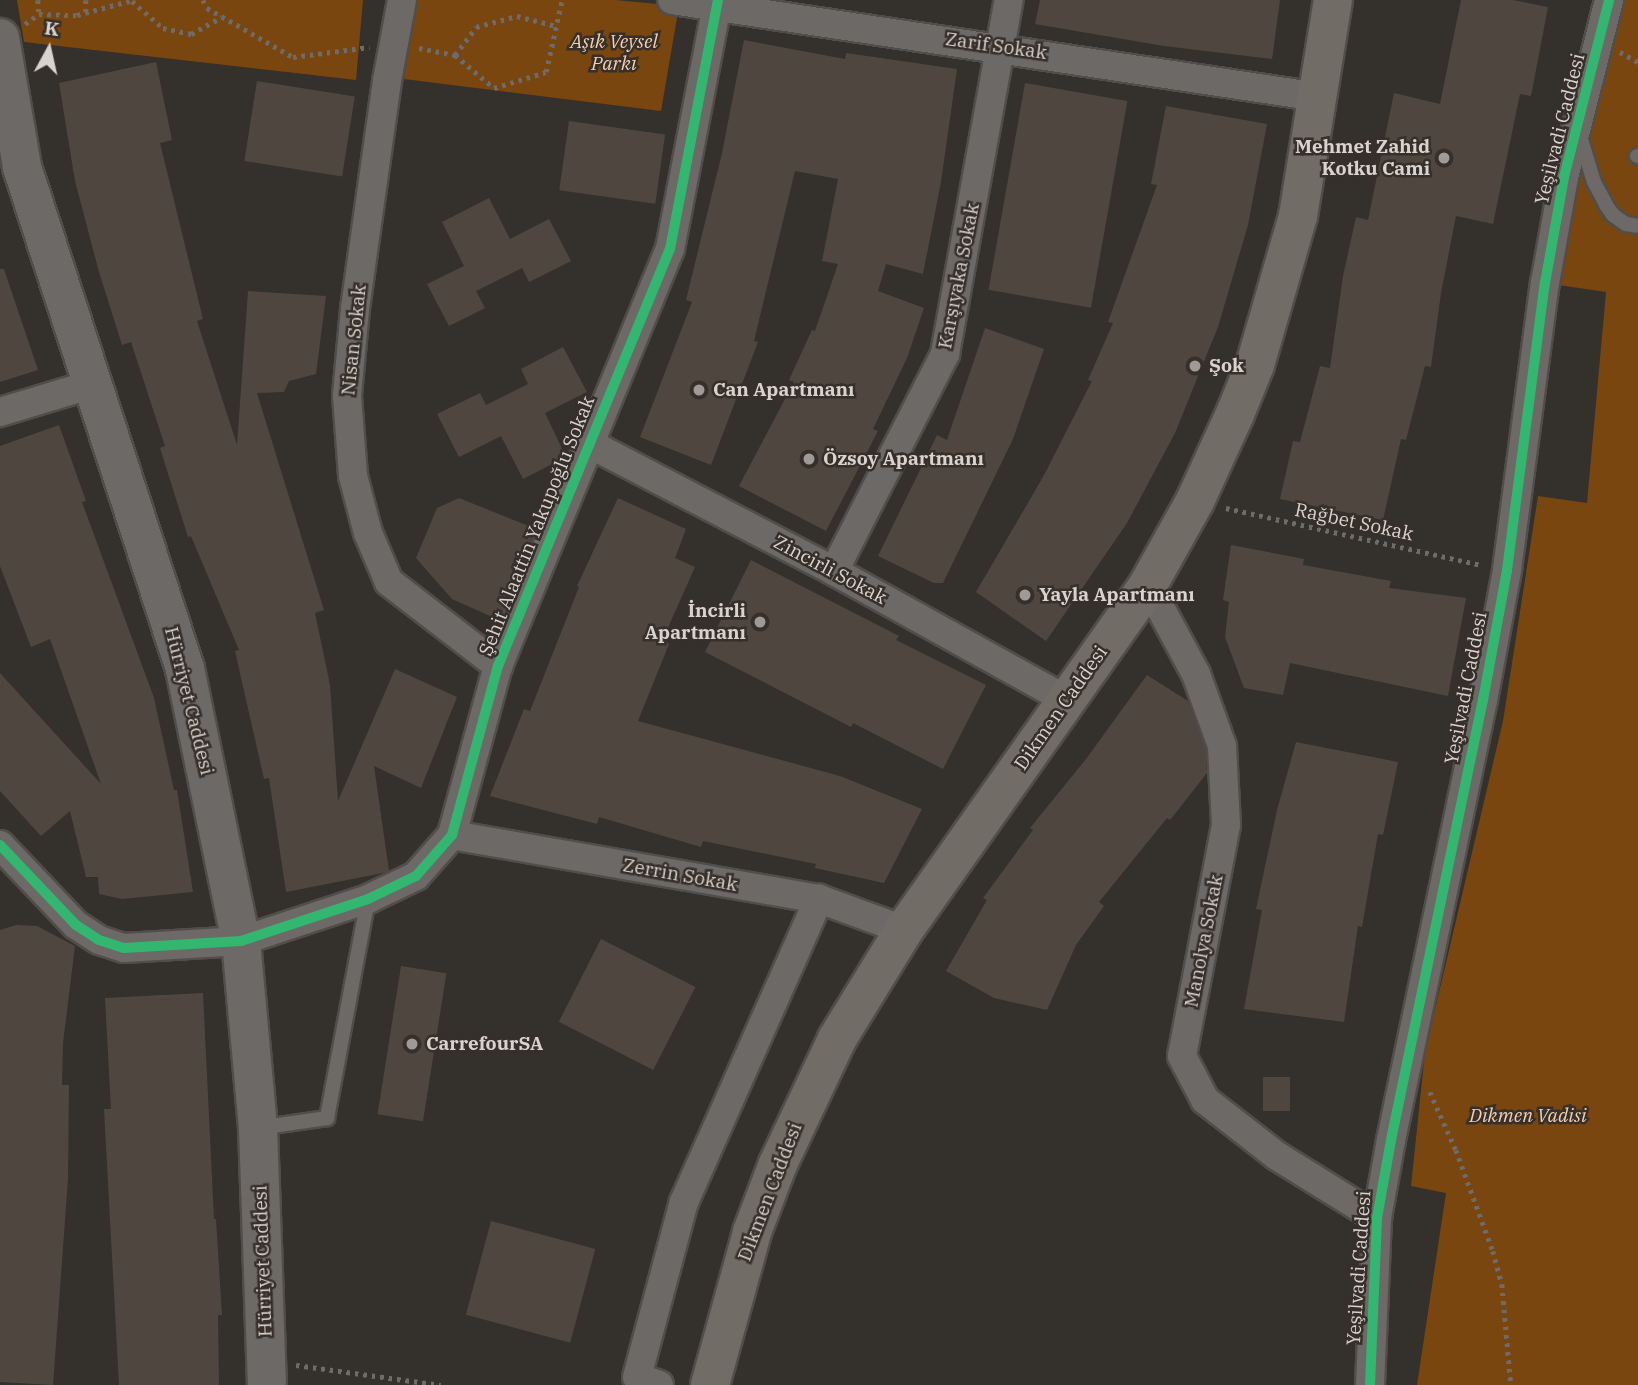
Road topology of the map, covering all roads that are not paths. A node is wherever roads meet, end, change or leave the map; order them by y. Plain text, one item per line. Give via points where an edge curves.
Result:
1 (402, 0) edge
2 (672, 0) edge
3 (1009, 0) edge
4 (1333, 0) edge
5 (1609, 0) edge
6 (718, 3) edge
7 (6, 32) edge
8 (1001, 47) junction
9 (1319, 97) junction
10 (1576, 126) junction
11 (1638, 226) edge
12 (93, 384) junction
13 (0, 412) edge
14 (590, 444) junction
15 (834, 571) junction
16 (1148, 584) junction
17 (498, 666) junction
18 (1068, 700) junction
19 (452, 835) junction
20 (0, 845) edge
21 (368, 899) junction
22 (820, 899) junction
23 (904, 930) junction
24 (241, 941) junction
25 (258, 1128) junction
26 (1377, 1218) junction
27 (267, 1373) edge
28 (659, 1385) edge
29 (710, 1385) edge
30 (1370, 1385) edge

1 - 17 street, Nisan Sokak via 355,309 347,396 353,476 368,533 389,582
2 - 6 street, Zarif Sokak
3 - 8 street, Karşıyaka Sokak
4 - 9 main road, Dikmen Caddesi
5 - 10 street, Yeşilvadi Caddesi
6 - 8 street, Zarif Sokak
6 - 14 street, Şehit Alaattin Yakupoğlu Sokak via 670,249
7 - 12 street, Hürriyet Caddesi via 22,167
8 - 9 street, Zarif Sokak
8 - 15 street, Karşıyaka Sokak via 945,354
9 - 16 main road, Dikmen Caddesi via 1298,216 1255,365 1195,502
10 - 11 lane via 1606,205 1626,224
10 - 26 street, Yeşilvadi Caddesi via 1545,283 1507,570 1408,1045
12 - 13 street
12 - 24 street, Hürriyet Caddesi via 185,670
14 - 15 street, Zincirli Sokak
14 - 17 street, Şehit Alaattin Yakupoğlu Sokak
15 - 18 street, Zincirli Sokak
16 - 18 main road, Dikmen Caddesi
16 - 26 street, Manolya Sokak via 1196,674 1222,746 1226,825 1182,1056 1205,1100 1277,1156
17 - 19 street, Şehit Alaattin Yakupoğlu Sokak
18 - 23 main road, Dikmen Caddesi
19 - 21 street, Şehit Alaattin Yakupoğlu Sokak via 416,876
19 - 22 street, Zerrin Sokak
20 - 24 street, Şehit Alaattin Yakupoğlu Sokak via 76,925 99,940 124,948
21 - 24 street, Şehit Alaattin Yakupoğlu Sokak
21 - 25 lane via 327,1118
22 - 23 street, Zerrin Sokak
22 - 28 street via 684,1202 637,1377
23 - 29 main road, Dikmen Caddesi via 837,1039 783,1152 752,1232
24 - 25 street, Hürriyet Caddesi
25 - 27 street, Hürriyet Caddesi
26 - 30 street, Yeşilvadi Caddesi

